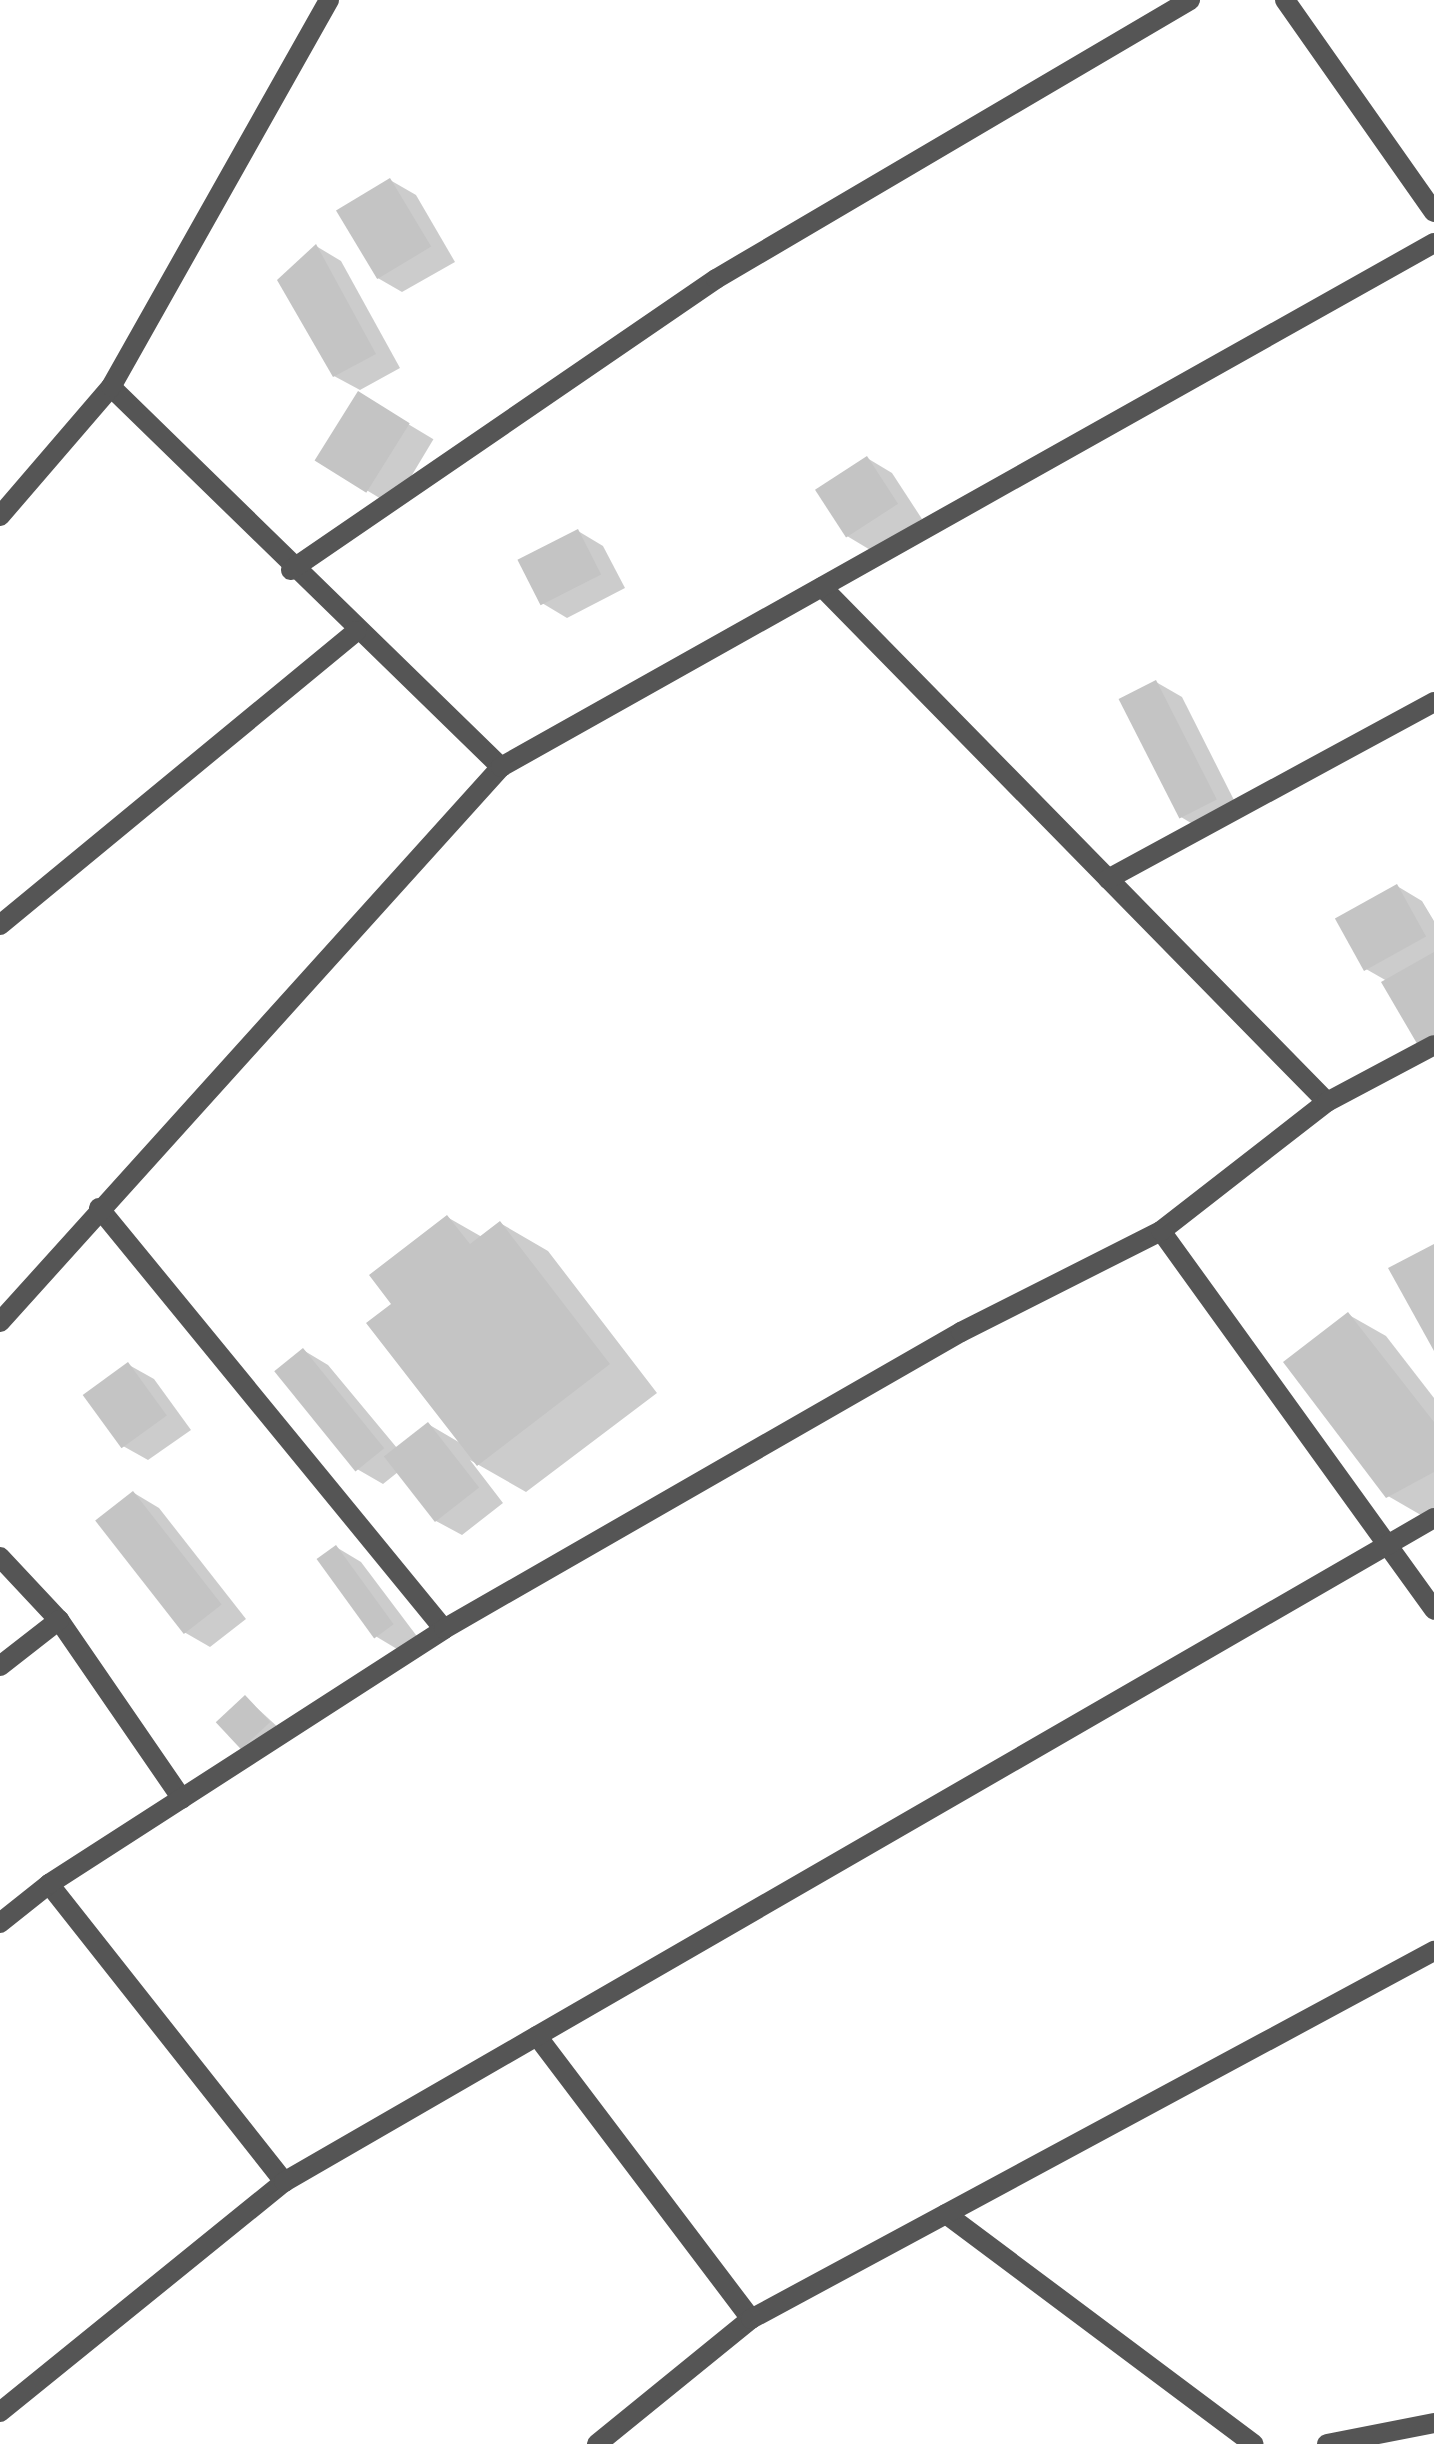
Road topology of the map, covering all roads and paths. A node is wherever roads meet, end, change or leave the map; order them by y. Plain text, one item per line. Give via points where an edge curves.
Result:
1 (347, 0) edge
2 (1190, 0) edge
3 (1285, 0) edge
4 (325, 6) edge
5 (1434, 212) edge
6 (1434, 243) edge
7 (111, 387) junction
8 (0, 516) edge
9 (291, 570) junction
10 (822, 587) junction
11 (357, 631) junction
12 (1434, 702) edge
13 (501, 767) junction
14 (1108, 879) junction
15 (0, 925) edge
16 (1434, 1045) edge
17 (1327, 1102) junction
18 (99, 1208) junction
19 (1161, 1231) junction
20 (0, 1322) edge
21 (1434, 1518) edge
22 (1391, 1542) junction
23 (0, 1557) edge
24 (1434, 1610) edge
25 (59, 1620) junction
26 (444, 1629) junction
27 (0, 1666) edge
28 (182, 1799) junction
29 (49, 1884) junction
30 (0, 1923) edge
31 (1434, 1951) edge
32 (537, 2036) junction
33 (284, 2182) junction
34 (946, 2214) junction
35 (751, 2319) junction
36 (0, 2412) edge
37 (1434, 2423) edge
38 (597, 2444) edge
39 (1253, 2444) edge
40 (1327, 2444) edge

1 - 4 street
2 - 9 street via 716,279
3 - 5 street
4 - 7 street
6 - 10 street
7 - 8 street
7 - 9 street
9 - 11 street
10 - 13 street
10 - 14 street
11 - 13 street
11 - 15 street
12 - 14 street
13 - 18 street
14 - 17 street
16 - 17 street
17 - 19 street
18 - 20 street
18 - 26 street
19 - 22 street
19 - 26 street via 961,1332
21 - 22 street
22 - 24 street
22 - 32 street
23 - 25 street
25 - 27 street
25 - 28 street
26 - 28 street
28 - 29 street
29 - 30 street
29 - 33 street
31 - 34 street
32 - 33 street
32 - 35 street
33 - 36 street
34 - 35 street
34 - 39 street
35 - 38 street
37 - 40 street

